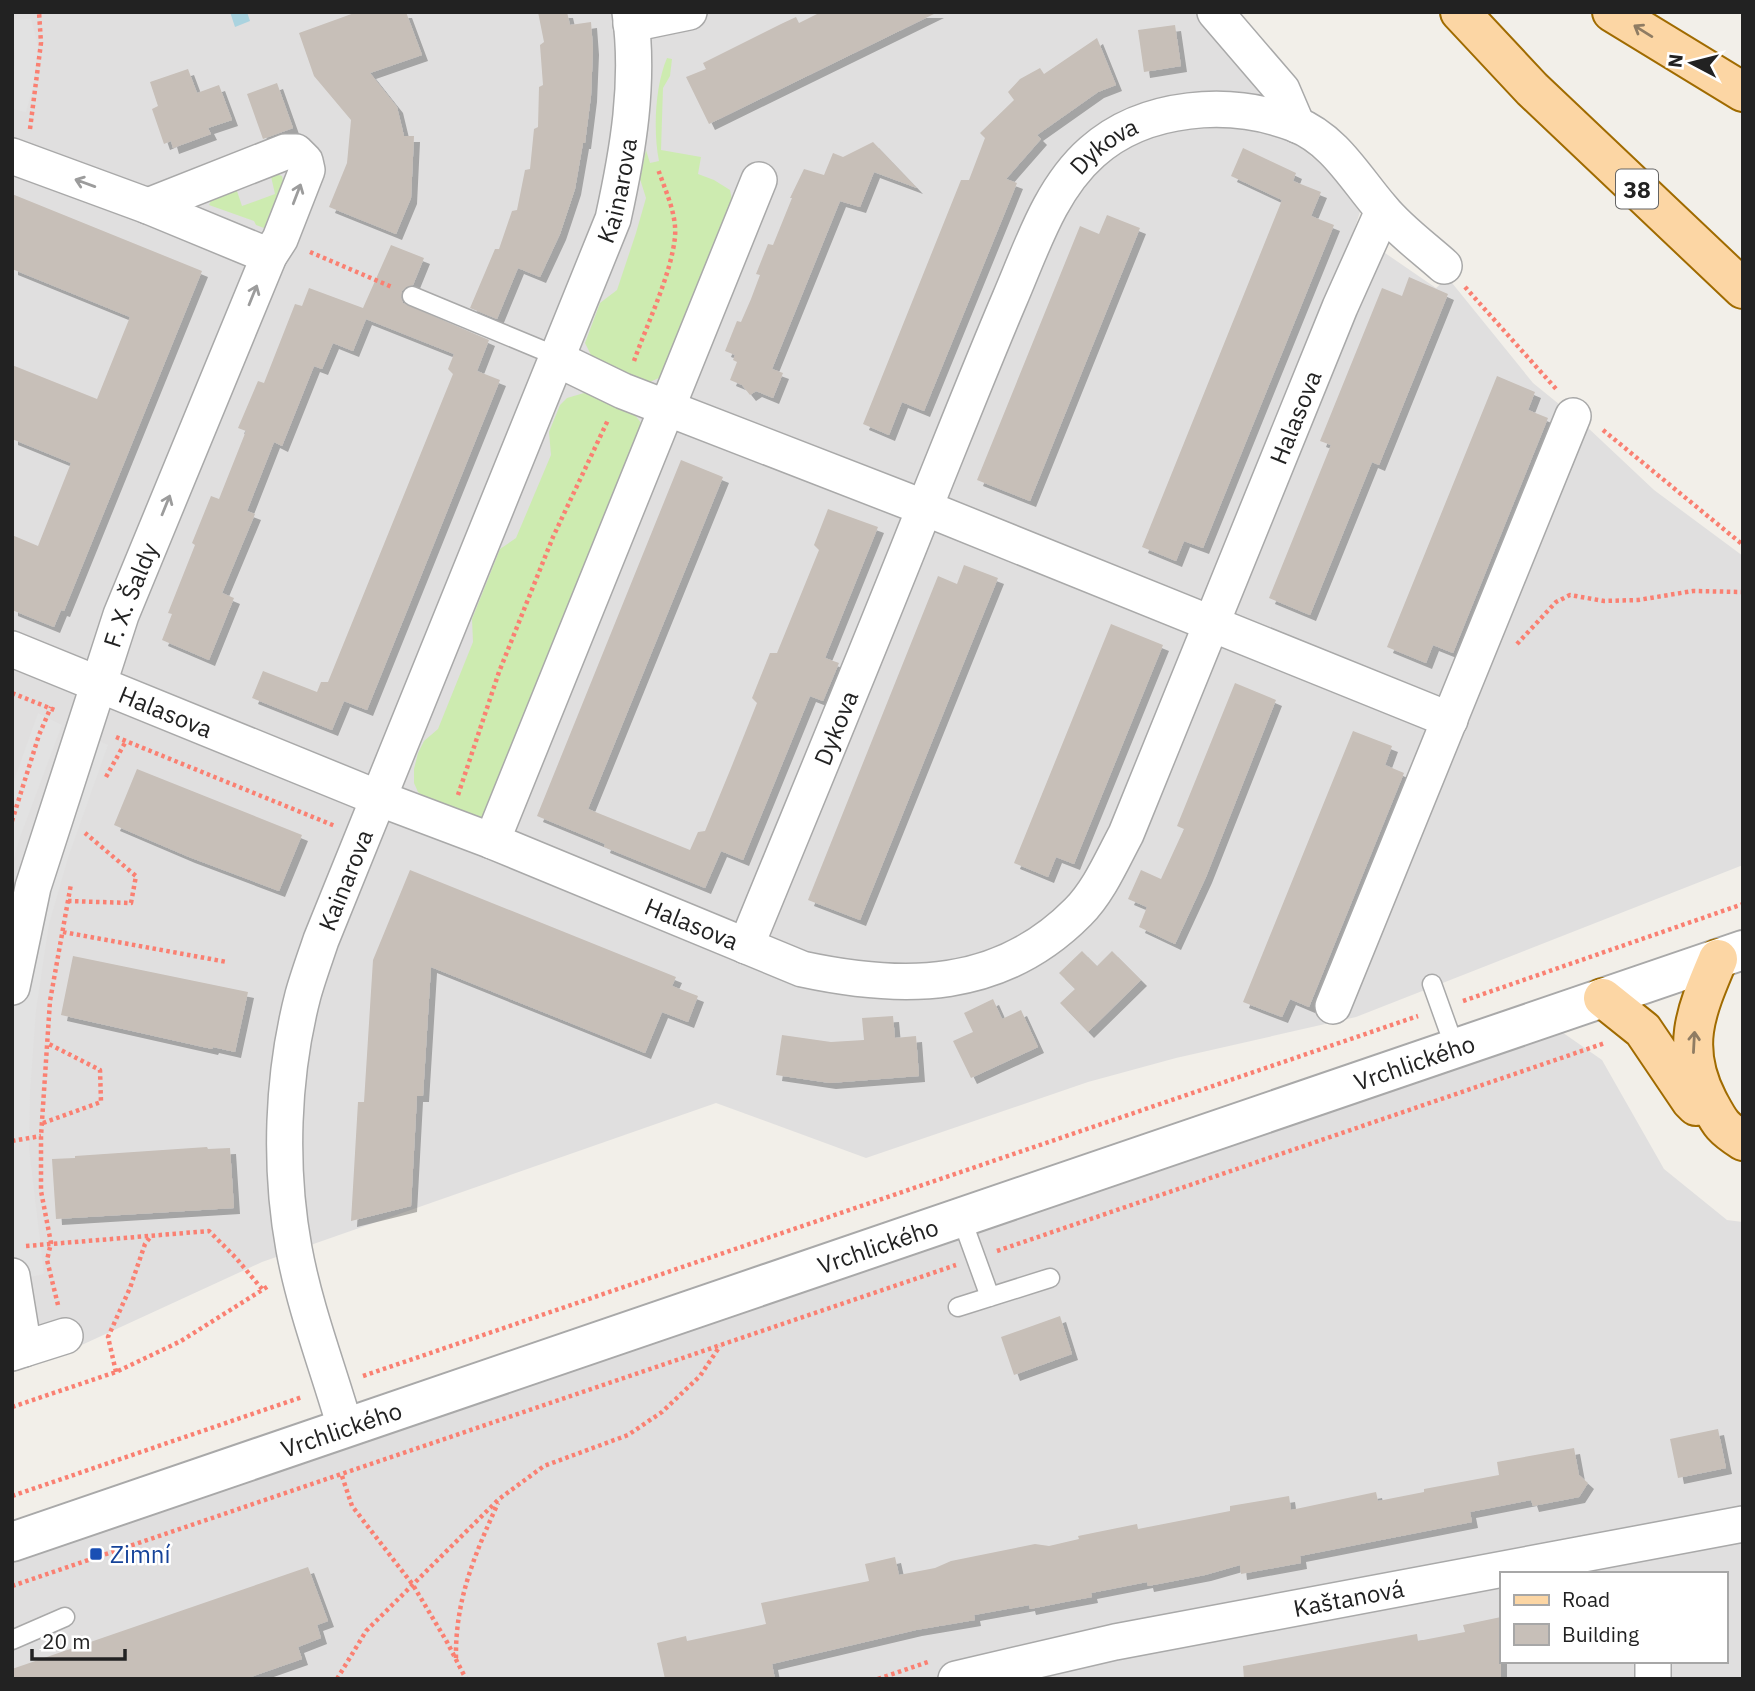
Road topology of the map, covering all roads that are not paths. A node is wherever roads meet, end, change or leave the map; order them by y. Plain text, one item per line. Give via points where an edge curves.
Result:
1 (690, 12) edge
2 (1215, 12) edge
3 (1460, 12) edge
4 (1612, 12) edge
5 (631, 18) edge
6 (1743, 92) edge
7 (1297, 125) junction
8 (18, 158) edge
9 (759, 180) dead end
10 (148, 206) junction
11 (1383, 211) junction
12 (274, 247) junction
13 (1444, 266) dead end
14 (1743, 289) edge
15 (412, 296) road end
16 (557, 359) junction
17 (669, 407) junction
18 (1573, 416) dead end
19 (925, 508) junction
20 (1211, 624) junction
21 (12, 649) edge
22 (98, 683) junction
23 (1450, 720) junction
24 (378, 798) junction
25 (492, 841) junction
26 (746, 946) junction
27 (1730, 955) edge
28 (1432, 984) dead end
29 (12, 987) edge
30 (1603, 999) junction
31 (1333, 1006) dead end
32 (1455, 1048) junction
33 (1732, 1134) edge
34 (961, 1217) junction
35 (19, 1261) edge
36 (1050, 1278) dead end
37 (990, 1297) junction
38 (958, 1307) dead end
39 (65, 1336) road end
40 (18, 1351) edge
41 (345, 1427) junction
42 (1743, 1524) edge
43 (12, 1542) edge
44 (1636, 1560) edge
45 (1560, 1572) edge
46 (1500, 1581) edge
47 (65, 1617) dead end
48 (12, 1640) edge
49 (956, 1679) edge

1 - 5 street
2 - 7 street via 1282,90
3 - 14 main road, 38 via 1532,89
6 -> 4 main road
5 - 16 street, Kainarova via 629,138 613,219
7 - 11 street, Dykova via 1321,138
7 - 19 street, Dykova via 1235,111 1173,114 1128,129 1082,162 1043,221
10 -> 8 street
9 - 17 street
10 - 12 street
12 -> 10 street, F. X. Šaldy via 307,170 302,156 291,151
11 - 13 street, Dykova
11 - 20 street, Halasova
22 -> 12 street, F. X. Šaldy via 121,615
15 - 16 lane
16 - 17 street
16 - 24 street, Kainarova
17 - 19 street
17 - 25 street
18 - 23 street
19 - 20 street
19 - 26 street, Dykova
20 - 23 street
20 - 26 street, Halasova via 1126,834 1080,911 1050,937 997,967 918,983 802,970
21 - 22 street, Halasova
22 - 24 street, Halasova
22 - 29 street, F. X. Šaldy via 33,887
23 - 31 street
24 - 25 street, Halasova
24 - 41 street, Kainarova via 303,994 288,1073 287,1200 294,1249
25 - 26 street, Halasova
27 - 30 street, Vrchlického
33 -> 27 main road via 1696,1079 1693,1051 1697,1010
28 - 32 lane
30 - 32 street, Vrchlického
30 - 33 main road via 1643,1030 1690,1101
32 - 34 street, Vrchlického
34 - 37 lane
34 - 41 street, Vrchlického
35 - 40 street
36 - 37 lane
37 - 38 lane
39 - 40 street
41 - 43 street, Vrchlického
42 - 44 street, Kaštanová
44 - 45 street, Kaštanová
46 - 49 street, Kaštanová via 1115,1642
47 - 48 lane

